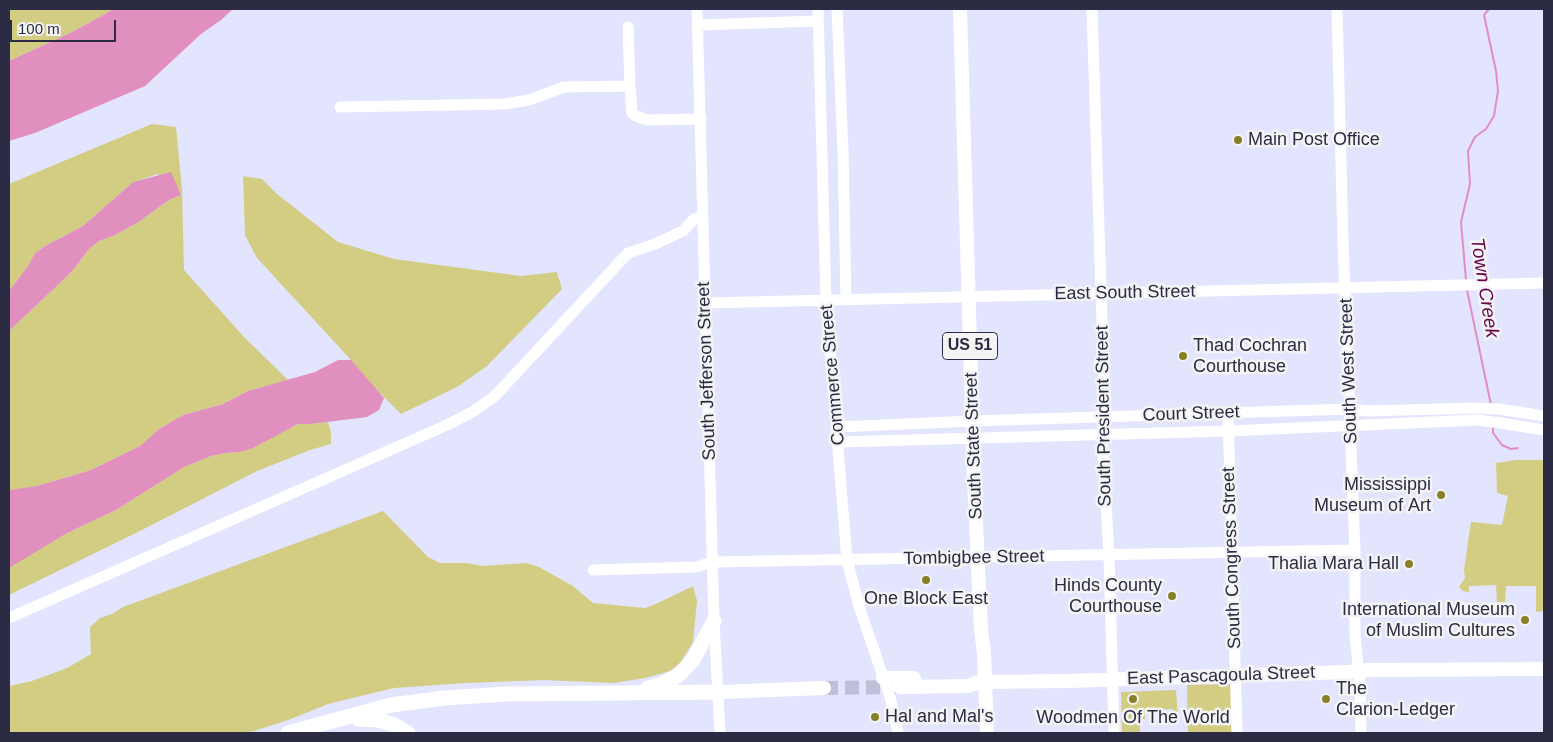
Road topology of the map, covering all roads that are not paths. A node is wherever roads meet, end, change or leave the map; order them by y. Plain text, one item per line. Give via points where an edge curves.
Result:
1 (697, 9) edge
2 (818, 9) edge
3 (837, 9) edge
4 (960, 9) edge
5 (1092, 9) edge
6 (1337, 9) edge
7 (818, 21) junction
8 (698, 25) junction
9 (628, 27) dead end
10 (630, 86) junction
11 (340, 107) dead end
12 (701, 119) junction
13 (704, 216) junction
14 (1544, 283) edge
15 (1346, 288) junction
16 (1101, 294) junction
17 (968, 297) junction
18 (826, 300) junction
19 (846, 300) junction
20 (706, 303) junction
21 (1350, 409) junction
22 (1228, 412) junction
23 (1104, 416) junction
24 (1544, 416) edge
25 (973, 420) junction
26 (1351, 425) junction
27 (837, 427) junction
28 (1544, 430) edge
29 (1228, 431) junction
30 (1102, 434) junction
31 (974, 438) junction
32 (838, 442) junction
33 (1355, 550) junction
34 (1232, 553) junction
35 (1109, 555) junction
36 (978, 558) junction
37 (847, 560) junction
38 (712, 562) junction
39 (594, 570) dead end
40 (9, 618) edge
41 (714, 621) junction
42 (1544, 669) edge
43 (1358, 671) junction
44 (1236, 675) junction
45 (883, 678) junction
46 (1112, 679) junction
47 (982, 682) junction
48 (899, 687) tunnel mouth
49 (824, 688) tunnel mouth
50 (719, 692) junction
51 (625, 693) junction
52 (343, 718) junction
53 (288, 733) edge
54 (408, 733) edge
55 (720, 733) edge
56 (898, 733) edge
57 (987, 733) edge
58 (1114, 733) edge
59 (1237, 733) edge
60 (1361, 733) edge

1 - 8 street, South Jefferson Street
2 - 7 street, Commerce Street
3 - 19 street, Commerce Street
4 - 17 main road, South State Street / US 51
5 - 16 street, South President Street
6 - 15 street, South West Street
7 - 8 street
7 - 18 street, Commerce Street
8 - 12 street, South Jefferson Street
9 - 10 street
10 - 11 street via 564,87 529,100 504,104
10 - 12 street via 632,113 636,116 647,120
12 - 13 street, South Jefferson Street
13 - 20 street, South Jefferson Street
13 - 40 street via 694,219 683,231 628,253 495,396 474,411
14 - 15 street, East South Street
15 - 16 street, East South Street
15 - 21 street, South West Street
16 - 17 street, East South Street
16 - 23 street, South President Street
17 - 19 street, East South Street
17 - 25 main road, South State Street / US 51
18 - 19 street, East South Street
18 - 20 street, East South Street
18 - 27 street, Commerce Street
20 - 38 street, South Jefferson Street
21 - 22 street, Court Street
21 - 24 street, Court Street via 1475,408
21 - 26 street, South West Street
22 - 23 street, Court Street
22 - 29 street, South Congress Street
23 - 25 street, Court Street
23 - 30 street, South President Street
25 - 27 street, Court Street
25 - 31 main road, South State Street / US 51
26 - 28 street, Court Street via 1477,420
26 - 29 street, Court Street
26 - 33 street, South West Street
27 - 32 street, Commerce Street
29 - 30 street, Court Street
29 - 34 street, South Congress Street
30 - 31 street, Court Street
30 - 35 street, South President Street
31 - 32 street, Court Street
31 - 36 main road, South State Street / US 51
32 - 37 street, Commerce Street
33 - 34 street, Tombigbee Street
33 - 43 street, South West Street
34 - 35 street, Tombigbee Street
34 - 44 street, South Congress Street
35 - 36 street, Tombigbee Street
35 - 46 street, South President Street
36 - 37 street, Tombigbee Street
36 - 47 main road, South State Street / US 51 via 984,653
37 - 38 street, Tombigbee Street
37 - 45 street, Commerce Street
38 - 39 street, Tombigbee Street via 696,567
38 - 41 street, South Jefferson Street
41 - 50 street, South Jefferson Street
41 - 51 highway via 693,660 679,675 662,684
42 - 43 main road, East Pascagoula Street
43 - 44 main road, East Pascagoula Street
43 - 60 street, South West Street
44 - 46 main road, East Pascagoula Street
44 - 59 street, South Congress Street
45 - 47 main road via 961,676
45 - 56 street, Commerce Street
46 - 47 main road, East Pascagoula Street
46 - 58 street, South President Street
47 - 48 main road, East Pascagoula Street via 969,686
47 - 57 main road, South State Street / US 51
49 - 50 main road
50 - 51 highway
50 - 55 street, South Jefferson Street
51 - 52 highway via 444,698 392,705
52 - 53 highway
52 - 54 highway via 378,720

